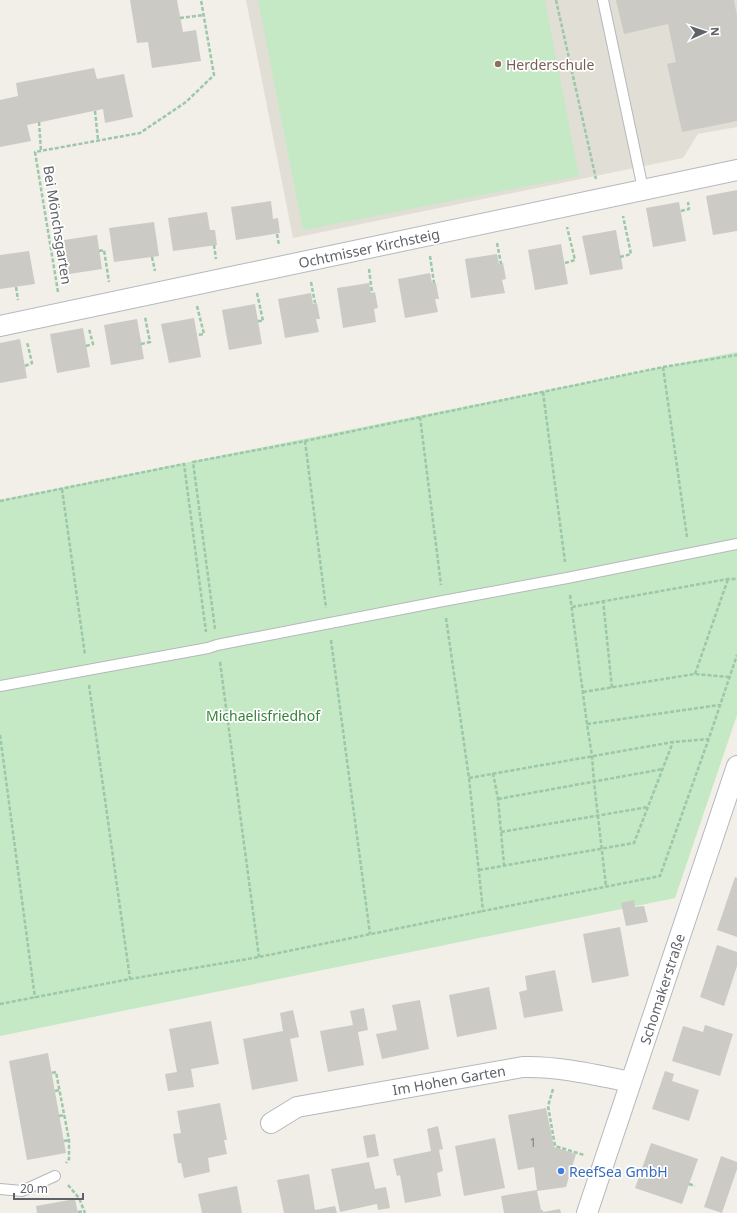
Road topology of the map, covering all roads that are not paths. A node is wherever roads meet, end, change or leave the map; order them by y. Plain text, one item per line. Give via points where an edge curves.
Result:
1 (604, 0) edge
2 (737, 170) edge
3 (643, 189) junction
4 (0, 326) edge
5 (737, 544) edge
6 (0, 686) edge
7 (737, 766) edge
8 (631, 1082) junction
9 (270, 1123) dead end
10 (55, 1176) road end
11 (0, 1189) edge
12 (587, 1213) edge

1 - 3 lane
2 - 3 street, Ochtmisser Kirchsteig
3 - 4 street, Ochtmisser Kirchsteig
5 - 6 lane via 213,647
7 - 8 street, Schomakerstraße
8 - 9 street, Im Hohen Garten via 559,1069 523,1067 297,1107
8 - 12 street, Schomakerstraße
10 - 11 lane via 22,1191

